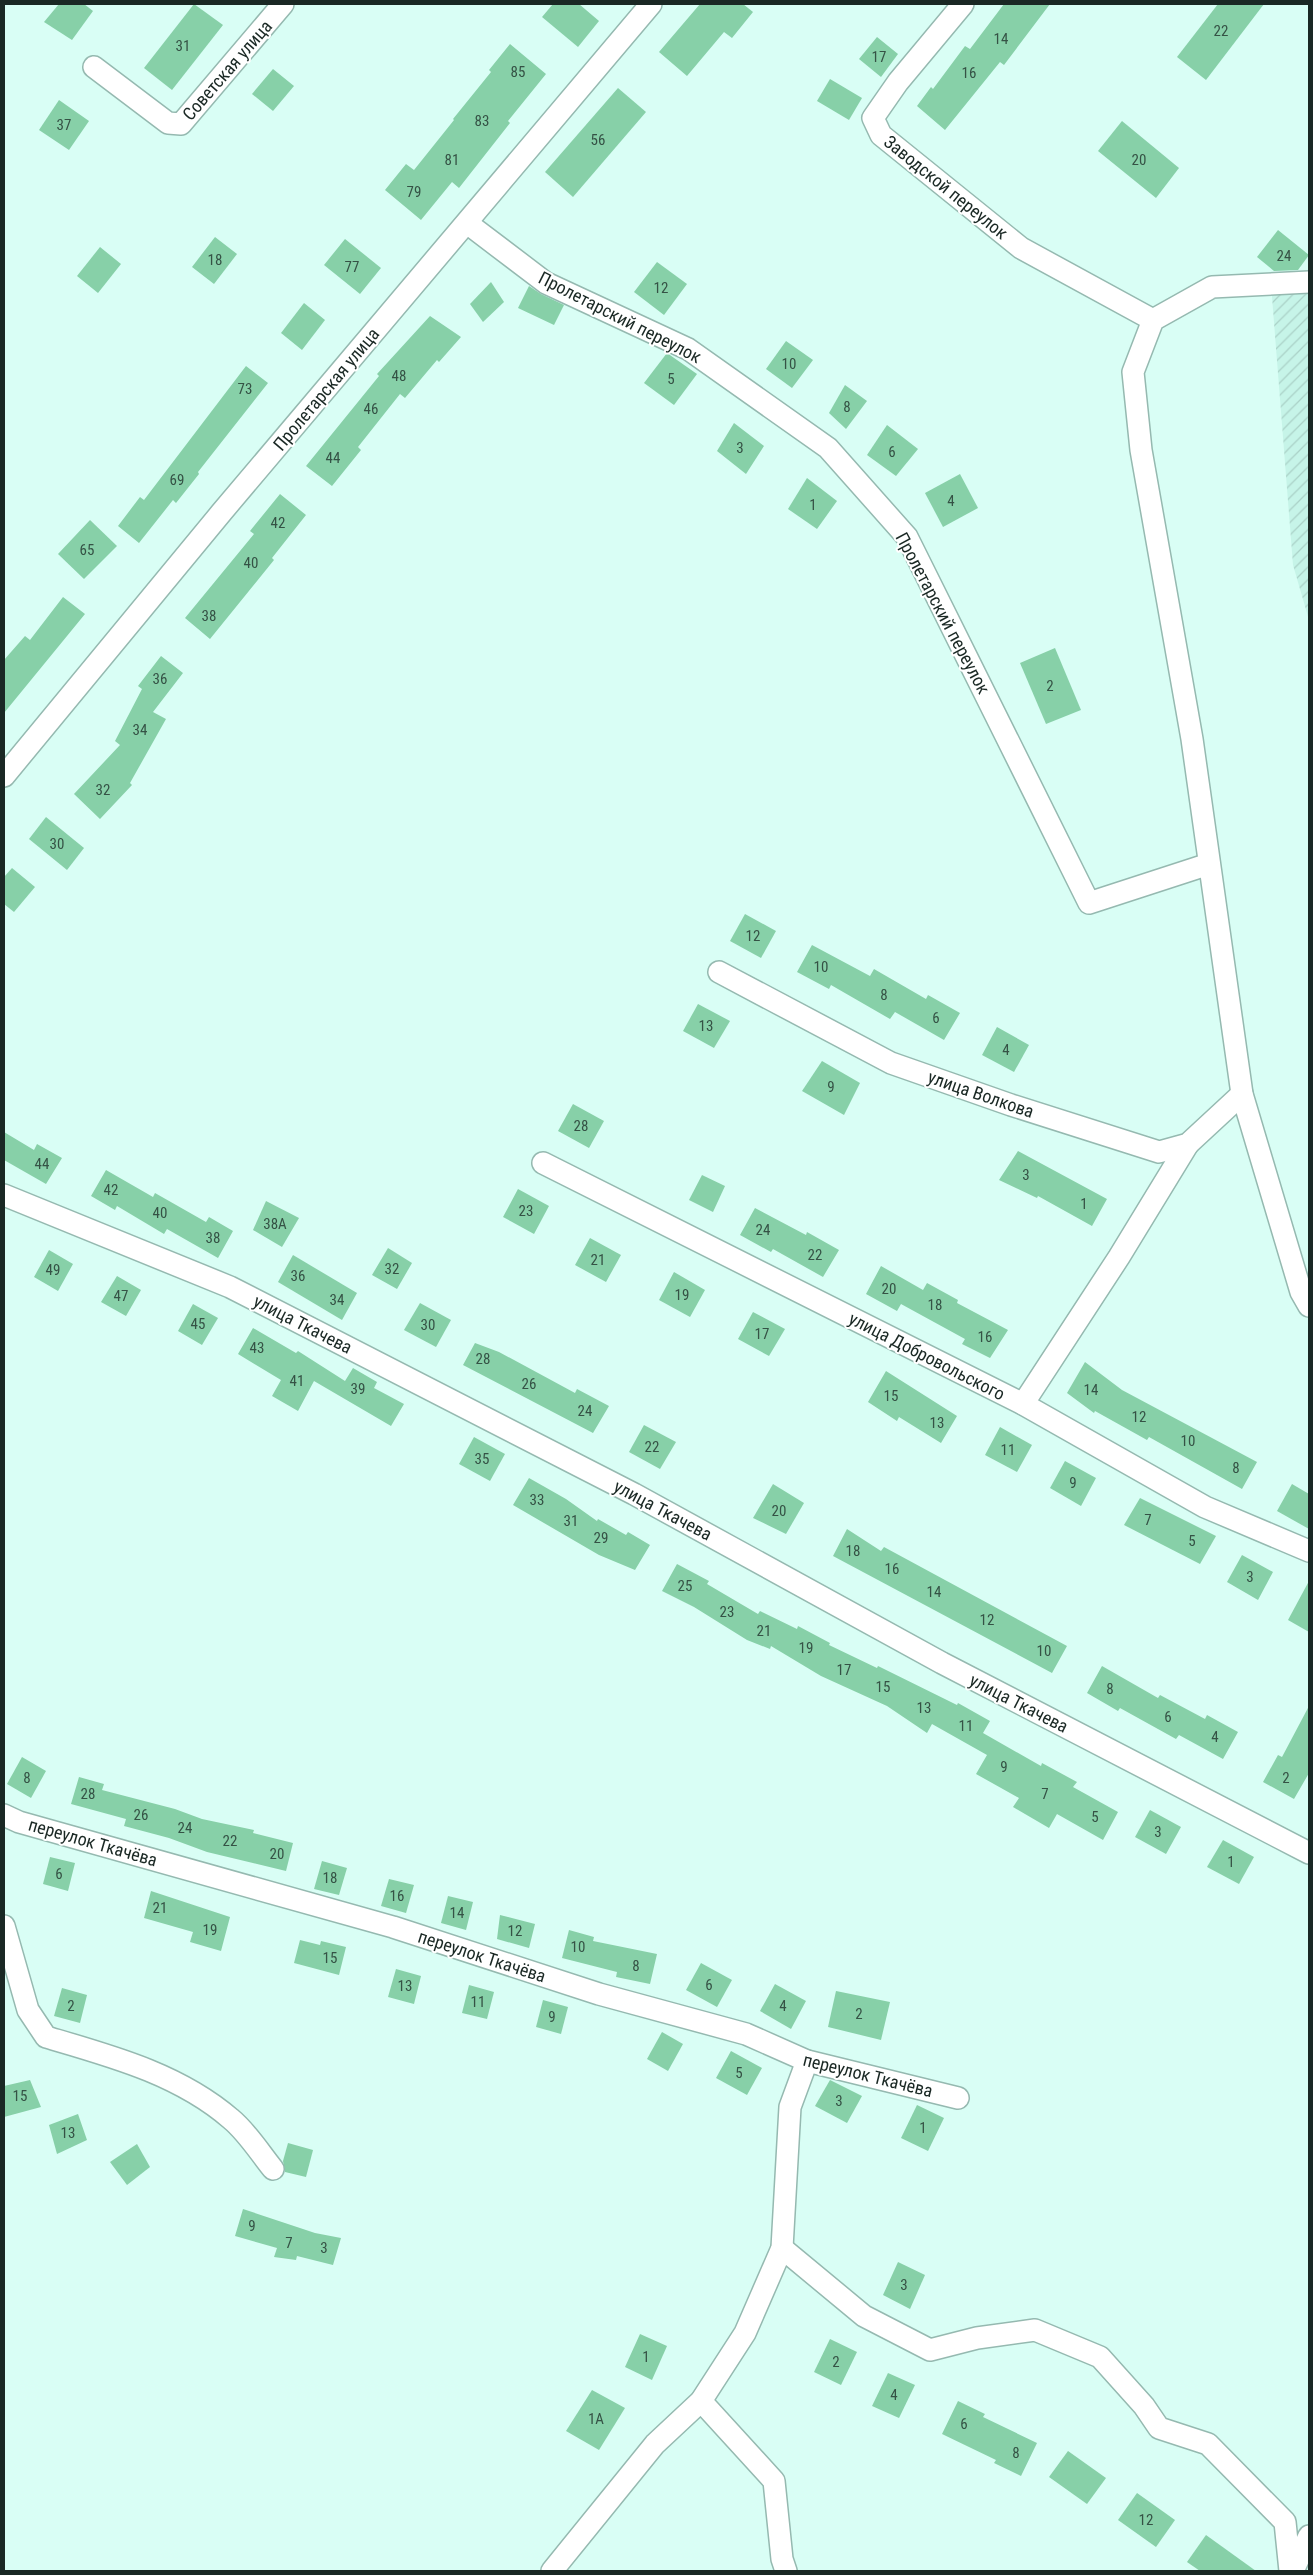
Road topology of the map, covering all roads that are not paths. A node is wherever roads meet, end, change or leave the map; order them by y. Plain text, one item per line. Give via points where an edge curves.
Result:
1 (283, 4) edge
2 (652, 4) edge
3 (963, 4) edge
4 (94, 67) dead end
5 (467, 223) junction
6 (1309, 282) edge
7 (1153, 320) junction
8 (4, 776) edge
9 (1209, 864) junction
10 (719, 972) dead end
11 (1242, 1094) junction
12 (1188, 1144) junction
13 (543, 1164) dead end
14 (4, 1195) edge
15 (1309, 1306) edge
16 (1023, 1404) junction
17 (1309, 1551) edge
18 (4, 1815) edge
19 (1309, 1853) edge
20 (4, 1926) edge
21 (807, 2061) junction
22 (958, 2098) dead end
23 (273, 2169) dead end
24 (782, 2248) junction
25 (701, 2401) junction
26 (1309, 2536) edge
27 (552, 2571) edge
28 (786, 2571) edge
29 (1292, 2571) edge

1 - 4 street, Советская улица via 181,124 168,123
2 - 5 street, Пролетарская улица
3 - 7 street, Заводской переулок via 898,82 873,118 881,135 1021,248
5 - 8 street, Пролетарская улица
5 - 9 street, Пролетарский переулок via 546,282 688,349 828,448 907,537 1089,903
6 - 7 street via 1212,287
7 - 9 street via 1132,372 1141,450 1174,631
9 - 11 street
10 - 12 street, улица Волкова via 891,1063 1159,1152
11 - 12 street, улица Волкова
11 - 15 street via 1301,1292
12 - 16 street
13 - 16 street, улица Добровольского
14 - 19 street, улица Ткачева via 230,1287 634,1494 942,1664
16 - 17 street, улица Добровольского via 1205,1507
18 - 21 street, переулок Ткачёва via 19,1822 393,1927 599,1994 746,2034
20 - 23 street via 28,2010 46,2037 121,2059 189,2088 232,2120
21 - 22 street, переулок Ткачёва
21 - 24 street via 790,2107
24 - 25 street via 745,2333
24 - 29 street via 864,2316 930,2350 977,2338 1034,2330 1100,2357 1144,2406 1159,2428 1208,2444 1285,2522
25 - 27 street via 655,2444
25 - 28 street via 774,2481
26 - 29 street

